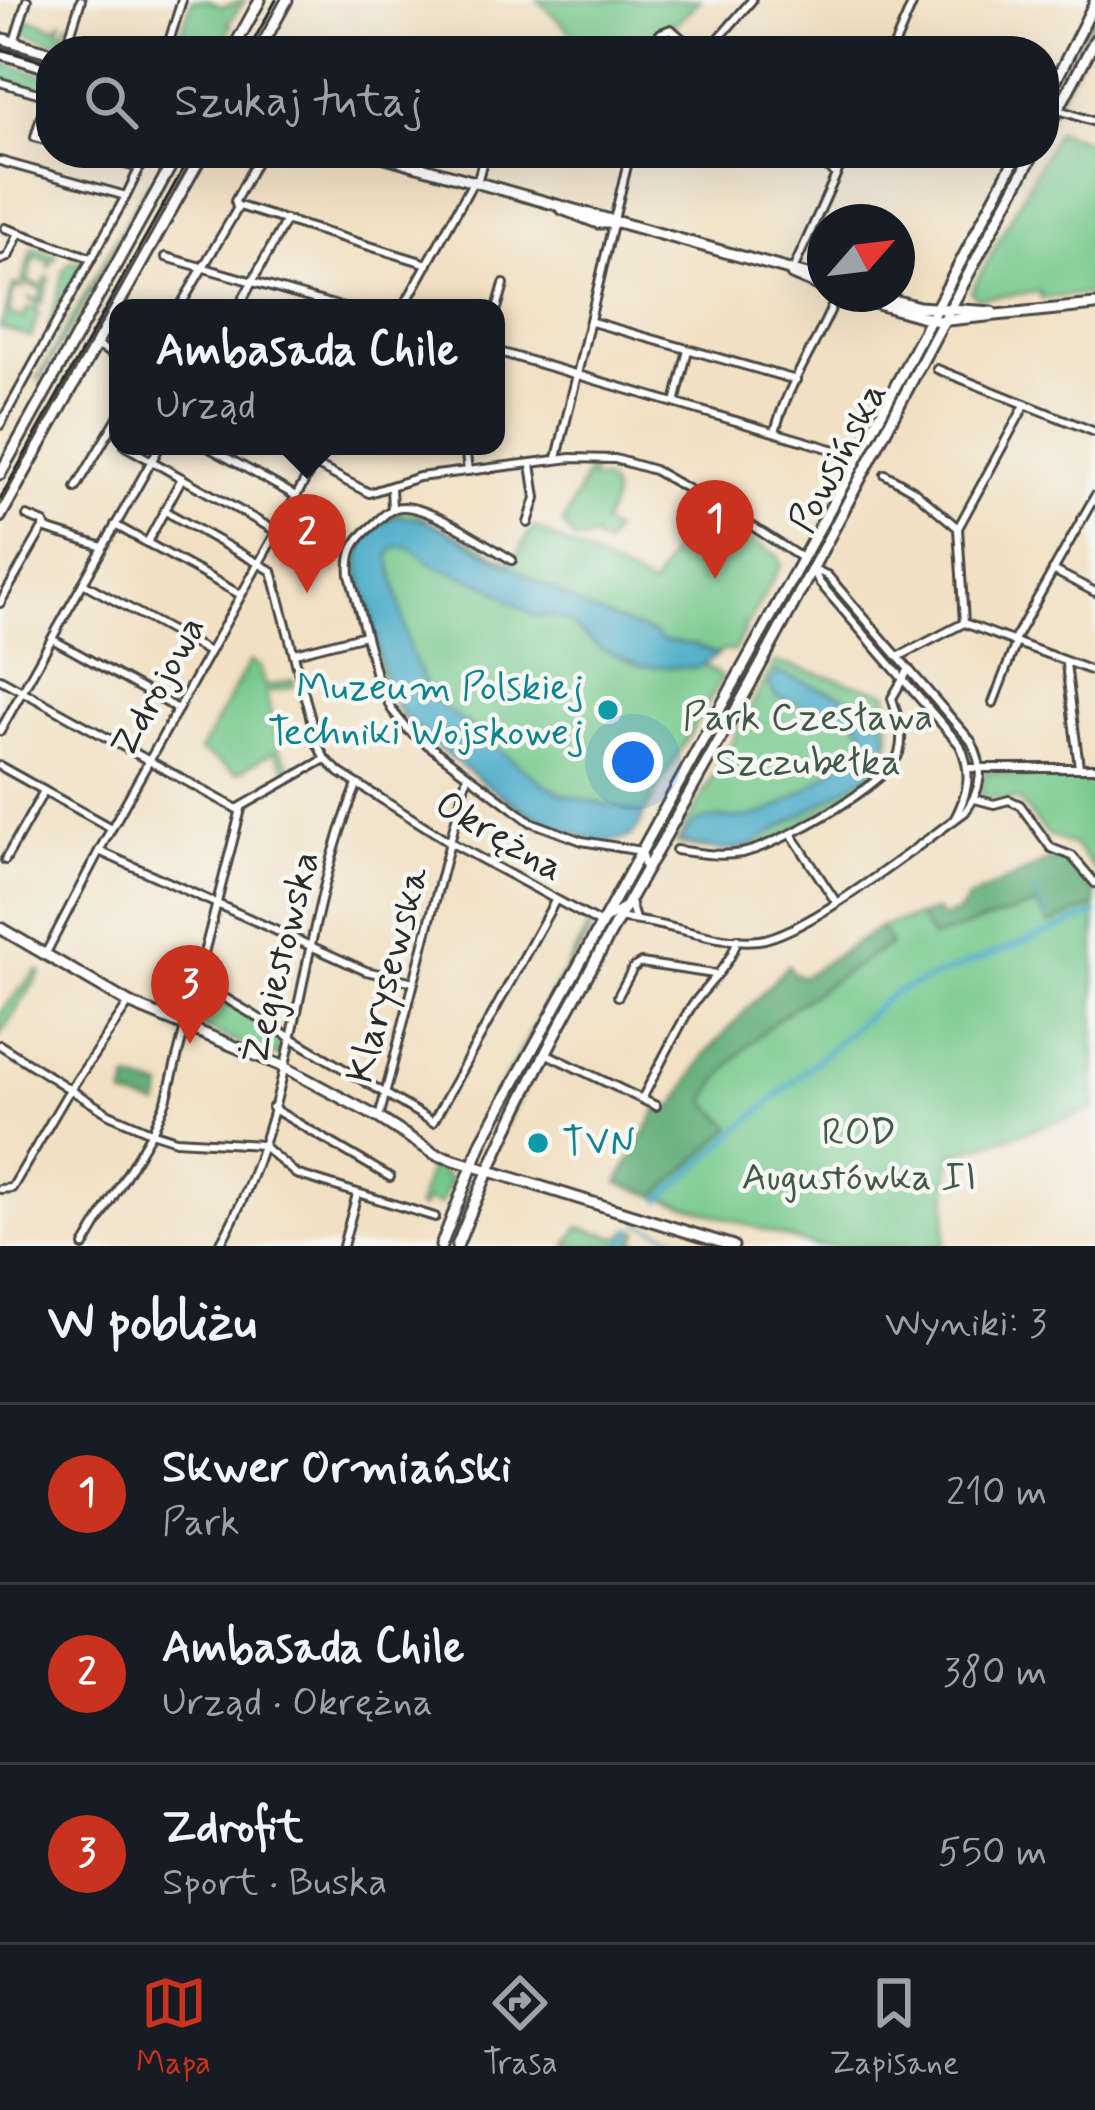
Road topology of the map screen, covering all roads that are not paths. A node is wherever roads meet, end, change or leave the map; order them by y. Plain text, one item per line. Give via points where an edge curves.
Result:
1 (27, 0) edge
2 (81, 0) edge
3 (182, 0) edge
4 (260, 0) edge
5 (287, 0) edge
6 (752, 0) edge
7 (914, 0) edge
8 (1095, 2) edge
9 (70, 36) edge
10 (171, 36) edge
11 (240, 36) edge
12 (267, 36) edge
13 (721, 36) edge
14 (898, 36) edge
15 (0, 38) edge
16 (1095, 40) edge
17 (14, 42) junction
18 (36, 48) edge
19 (0, 53) edge
20 (36, 64) edge
21 (1059, 74) edge
22 (0, 82) edge
23 (36, 93) edge
24 (1059, 108) edge
25 (1059, 110) edge
26 (1095, 122) edge
27 (0, 161) edge
28 (140, 168) edge
29 (170, 168) edge
30 (195, 168) edge
31 (253, 168) edge
32 (423, 168) edge
33 (480, 168) edge
34 (627, 168) edge
35 (828, 168) edge
36 (839, 168) edge
37 (1010, 168) edge
38 (1026, 168) edge
39 (836, 174) junction
40 (475, 183) junction
41 (126, 196) junction
42 (237, 206) junction
43 (286, 220) junction
44 (614, 223) junction
45 (5, 228) dead end
46 (19, 233) junction
47 (166, 257) dead end
48 (91, 258) junction
49 (0, 260) edge
50 (428, 264) junction
51 (203, 268) junction
52 (792, 274) junction
53 (807, 279) edge
54 (251, 281) junction
55 (504, 284) dead end
56 (122, 299) edge
57 (184, 299) edge
58 (243, 299) edge
59 (313, 299) edge
60 (408, 299) edge
61 (500, 299) edge
62 (1095, 305) edge
63 (915, 308) edge
64 (915, 310) edge
65 (831, 312) edge
66 (932, 314) junction
67 (949, 316) junction
68 (109, 322) edge
69 (591, 322) junction
70 (96, 345) junction
71 (688, 350) junction
72 (109, 352) edge
73 (505, 354) edge
74 (937, 369) dead end
75 (578, 375) junction
76 (796, 380) junction
77 (675, 404) junction
78 (1025, 404) junction
79 (4, 409) edge
80 (0, 425) edge
81 (109, 431) edge
82 (775, 432) junction
83 (1095, 432) edge
84 (106, 436) junction
85 (109, 438) edge
86 (835, 450) dead end
87 (141, 455) edge
88 (155, 455) edge
89 (222, 455) edge
90 (296, 455) edge
91 (319, 455) edge
92 (466, 455) edge
93 (557, 459) junction
94 (152, 461) junction
95 (531, 464) junction
96 (314, 465) junction
97 (468, 471) junction
98 (0, 474) edge
99 (885, 474) dead end
100 (182, 478) junction
101 (391, 487) junction
102 (76, 488) dead end
103 (296, 496) junction
104 (1095, 496) edge
105 (392, 509) junction
106 (165, 511) junction
107 (27, 516) dead end
108 (0, 518) edge
109 (528, 523) dead end
110 (115, 525) junction
111 (46, 528) junction
112 (958, 528) junction
113 (276, 531) junction
114 (147, 543) junction
115 (103, 547) junction
116 (802, 558) junction
117 (512, 560) dead end
118 (259, 562) junction
119 (813, 569) junction
120 (1053, 570) junction
121 (83, 583) junction
122 (1095, 592) edge
123 (242, 595) junction
124 (0, 603) edge
125 (964, 623) junction
126 (365, 635) junction
127 (52, 639) junction
128 (1014, 642) junction
129 (208, 652) junction
130 (295, 653) junction
131 (898, 657) junction
132 (1066, 664) junction
133 (908, 669) junction
134 (1095, 672) edge
135 (902, 679) junction
136 (0, 680) edge
137 (22, 692) junction
138 (0, 700) edge
139 (993, 703) dead end
140 (13, 707) junction
141 (178, 709) junction
142 (0, 731) edge
143 (325, 759) junction
144 (148, 762) junction
145 (0, 766) edge
146 (981, 766) junction
147 (968, 768) junction
148 (1095, 768) edge
149 (1079, 769) junction
150 (467, 776) junction
151 (357, 785) junction
152 (44, 790) junction
153 (970, 798) junction
154 (241, 808) junction
155 (111, 828) junction
156 (792, 835) junction
157 (451, 842) junction
158 (676, 850) dead end
159 (98, 851) junction
160 (640, 851) junction
161 (5, 860) dead end
162 (643, 878) junction
163 (1095, 884) edge
164 (555, 901) junction
165 (630, 902) junction
166 (836, 902) junction
167 (215, 906) junction
168 (621, 919) junction
169 (635, 919) junction
170 (601, 924) junction
171 (0, 928) edge
172 (737, 940) junction
173 (311, 947) junction
174 (45, 956) junction
175 (714, 974) junction
176 (414, 982) junction
177 (196, 989) junction
178 (618, 996) dead end
179 (129, 1004) junction
180 (184, 1025) junction
181 (290, 1036) junction
182 (0, 1045) edge
183 (547, 1054) junction
184 (282, 1066) junction
185 (71, 1089) junction
186 (387, 1094) junction
187 (642, 1099) junction
188 (656, 1106) dead end
189 (272, 1108) junction
190 (379, 1118) junction
191 (151, 1132) junction
192 (262, 1145) junction
193 (471, 1166) junction
194 (489, 1169) junction
195 (390, 1177) dead end
196 (0, 1189) edge
197 (357, 1194) junction
198 (434, 1217) dead end
199 (84, 1246) edge
200 (219, 1246) edge
201 (343, 1246) edge
202 (441, 1246) edge
203 (457, 1246) edge
204 (733, 1246) edge

1 - 17 street
2 - 9 street
3 - 10 street
4 - 11 main road
5 - 12 main road
6 - 13 street
7 - 14 street
8 - 21 main road
15 - 17 main road
16 - 24 main road
17 - 18 main road
19 - 20 main road
22 - 23 street
25 - 26 street
27 - 41 street
28 - 41 street
29 - 98 main road
30 - 56 main road
31 - 42 street
32 - 40 main road
33 - 40 street
34 - 44 street
35 - 39 street
36 - 39 street
37 - 66 main road, Powsińska
38 - 67 main road, Powsińska
39 - 52 street
40 - 44 main road
40 - 50 street
41 - 48 street
42 - 43 street
42 - 51 street
43 - 50 street
43 - 54 street
44 - 52 main road
44 - 69 street
45 - 46 street
46 - 48 street
46 - 49 street
47 - 51 street
48 - 79 street
50 - 60 street
51 - 54 street
51 - 57 street
52 - 53 main road
54 - 58 street
54 - 59 street
55 - 61 street
62 - 67 main road
63 - 66 main road
64 - 66 main road
65 - 76 street
66 - 67 main road
66 - 116 main road, Powsińska
67 - 119 main road, Powsińska
68 - 70 main road
69 - 71 street
69 - 75 street
70 - 72 street
70 - 108 main road
71 - 76 street
71 - 77 street
73 - 75 street
74 - 78 street
75 - 77 street
75 - 93 street
76 - 82 street
77 - 82 street
78 - 83 street
78 - 112 street
79 - 80 street
81 - 84 street
82 - 86 street
84 - 85 street
84 - 102 street
87 - 94 street
88 - 94 street
89 - 103 street
90 - 96 street
91 - 96 street, Zdrojowa
92 - 97 street
93 - 95 street
93 - 116 street via 615,458 653,470
94 - 100 street
94 - 110 street
95 - 97 street
95 - 109 street via 536,499
96 - 101 street via 362,492
96 - 103 street, Zdrojowa
97 - 101 street
99 - 112 street
100 - 106 street
100 - 113 street
101 - 105 street
103 - 113 street, Zdrojowa
104 - 120 street
105 - 117 street via 417,509
105 - 126 street via 356,539 351,554
106 - 114 street
106 - 118 street
107 - 111 street
110 - 114 street
110 - 115 street
111 - 115 street
111 - 124 street
112 - 125 street
113 - 118 street, Zdrojowa
114 - 123 street
115 - 121 street
116 - 119 street
116 - 160 main road, Powsińska
118 - 123 street, Zdrojowa
118 - 130 street via 275,575
119 - 131 street
119 - 135 street
119 - 162 main road, Powsińska
120 - 122 street
120 - 128 street
121 - 127 street
121 - 129 street
123 - 129 street, Zdrojowa
125 - 128 street
125 - 131 street
126 - 130 street
126 - 150 street via 398,719
127 - 137 street
127 - 141 street
128 - 132 street
128 - 139 street
129 - 141 street, Zdrojowa
130 - 143 street
131 - 133 street
132 - 134 street
132 - 149 street
133 - 135 street
133 - 146 street via 970,741
135 - 147 street via 960,745
135 - 156 street via 892,698 902,733 895,763
136 - 137 street
137 - 140 street
137 - 144 street
138 - 140 street
140 - 142 street
141 - 144 street, Zdrojowa
143 - 151 street, Okrężna
143 - 154 street
144 - 154 street
144 - 155 street, Zdrojowa
145 - 152 street
146 - 147 street
146 - 149 street
146 - 153 street
147 - 153 street
148 - 149 street
150 - 157 street, Klarysewska
150 - 160 street via 542,827
151 - 157 street, Okrężna
151 - 173 street, Żegiestowska
152 - 155 street
152 - 161 street
153 - 163 street via 1020,805 1052,848 1072,856
153 - 166 street via 953,820
154 - 167 street
155 - 159 street, Zdrojowa
156 - 158 street via 738,854
156 - 166 street
157 - 164 street, Okrężna
157 - 176 street, Klarysewska
159 - 167 street
159 - 174 street, Zdrojowa
160 - 162 street
160 - 170 main road, Powsińska
162 - 165 main road, Powsińska
164 - 170 street, Okrężna
164 - 186 street via 437,1120
165 - 168 main road, Powsińska
165 - 169 street
165 - 170 street
166 - 172 street via 776,936
167 - 173 street
167 - 177 street
168 - 169 street
168 - 183 main road, Powsińska
169 - 172 street
170 - 193 main road, Powsińska
171 - 174 main road
172 - 175 street
173 - 176 street
173 - 181 street, Żegiestowska
174 - 179 main road
175 - 178 street via 641,962
175 - 187 street
176 - 186 street, Klarysewska
177 - 180 street
177 - 181 street via 208,988
179 - 180 main road
179 - 185 street
180 - 184 main road
180 - 191 street
181 - 184 street, Żegiestowska
181 - 186 street
182 - 185 street
183 - 187 street
183 - 194 main road, Powsińska
184 - 189 street, Żegiestowska
184 - 190 main road
185 - 191 street
185 - 196 street via 14,1186
186 - 190 street, Klarysewska
187 - 188 street
189 - 192 street, Żegiestowska
189 - 195 street
190 - 193 main road via 428,1151
191 - 192 street
191 - 199 street
192 - 197 street via 296,1174
192 - 200 street, Żegiestowska
193 - 194 main road
193 - 202 main road, Powsińska
194 - 203 main road, Powsińska
194 - 204 main road
197 - 198 street
197 - 201 street

